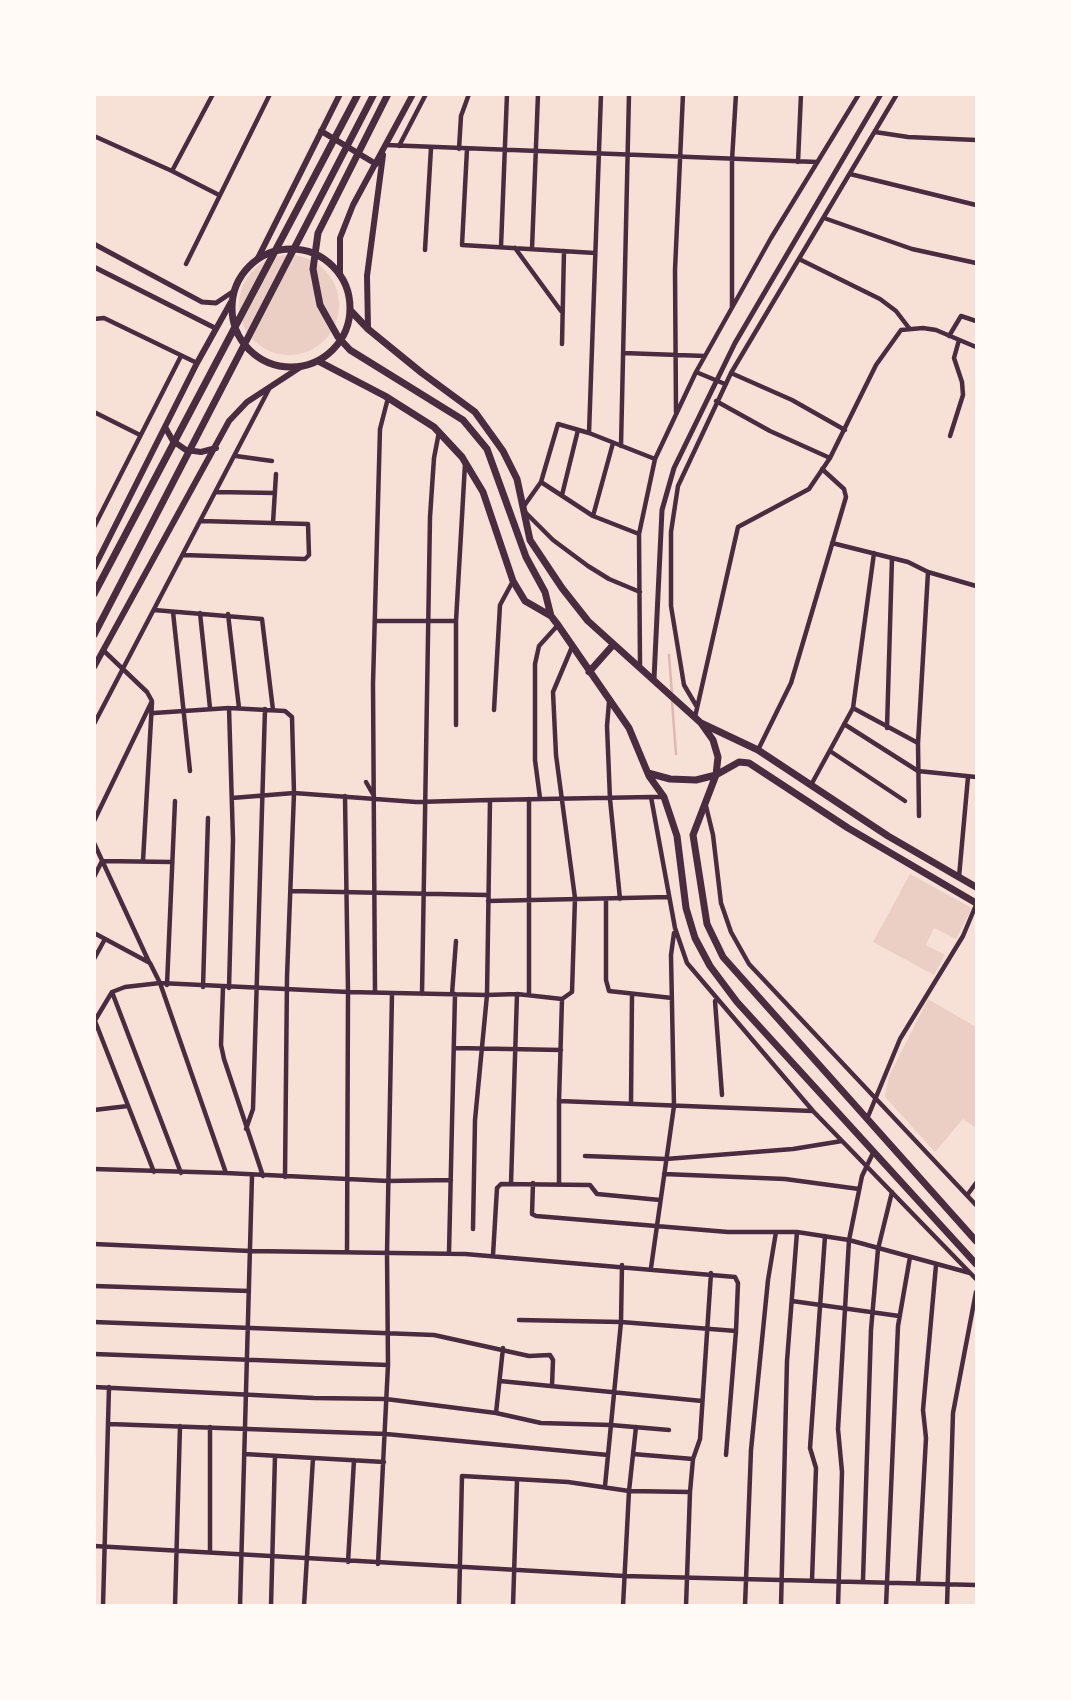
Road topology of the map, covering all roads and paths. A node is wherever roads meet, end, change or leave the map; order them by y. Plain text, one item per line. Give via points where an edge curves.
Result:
1 (213, 94) edge
2 (270, 94) edge
3 (340, 94) edge
4 (358, 94) edge
5 (374, 94) edge
6 (388, 94) edge
7 (413, 94) edge
8 (426, 94) edge
9 (469, 94) edge
10 (507, 94) edge
11 (538, 94) edge
12 (601, 94) edge
13 (629, 94) edge
14 (683, 94) edge
15 (736, 94) edge
16 (801, 94) edge
17 (859, 94) edge
18 (881, 94) edge
19 (897, 94) edge
20 (321, 131) junction
21 (875, 132) junction
22 (94, 136) edge
23 (976, 140) edge
24 (399, 146) junction
25 (385, 147) junction
26 (431, 148) junction
27 (459, 149) junction
28 (467, 149) junction
29 (505, 151) junction
30 (537, 153) junction
31 (599, 156) junction
32 (627, 156) junction
33 (680, 158) junction
34 (732, 160) junction
35 (799, 162) junction
36 (817, 162) junction
37 (376, 164) junction
38 (172, 171) junction
39 (850, 174) junction
40 (219, 195) junction
41 (976, 205) edge
42 (824, 218) junction
43 (94, 244) edge
44 (501, 247) junction
45 (514, 248) junction
46 (532, 249) junction
47 (425, 250) dead end
48 (564, 251) junction
49 (595, 253) junction
50 (258, 258) junction
51 (799, 259) junction
52 (976, 263) edge
53 (186, 264) dead end
54 (94, 267) edge
55 (340, 275) junction
56 (234, 291) junction
57 (231, 302) junction
58 (732, 308) junction
59 (350, 310) junction
60 (562, 312) junction
61 (94, 319) edge
62 (976, 321) edge
63 (215, 328) junction
64 (909, 328) junction
65 (368, 329) junction
66 (949, 336) junction
67 (959, 340) junction
68 (562, 344) dead end
69 (976, 347) edge
70 (623, 353) junction
71 (676, 355) junction
72 (181, 356) junction
73 (705, 356) junction
74 (317, 361) junction
75 (197, 363) junction
76 (302, 366) junction
77 (696, 372) junction
78 (732, 373) junction
79 (716, 379) junction
80 (725, 384) junction
81 (270, 388) junction
82 (388, 397) junction
83 (716, 401) junction
84 (94, 412) edge
85 (676, 413) junction
86 (165, 427) junction
87 (845, 429) junction
88 (578, 430) junction
89 (439, 432) junction
90 (589, 433) junction
91 (141, 436) junction
92 (950, 436) dead end
93 (613, 443) junction
94 (621, 446) junction
95 (216, 448) junction
96 (236, 456) junction
97 (830, 458) junction
98 (654, 459) junction
99 (272, 461) dead end
100 (465, 461) junction
101 (822, 469) junction
102 (276, 474) dead end
103 (541, 481) junction
104 (216, 492) junction
105 (275, 494) junction
106 (562, 495) junction
107 (524, 509) junction
108 (593, 516) junction
109 (201, 520) junction
110 (273, 523) junction
111 (94, 527) edge
112 (639, 534) junction
113 (832, 542) junction
114 (874, 553) junction
115 (183, 555) junction
116 (892, 558) junction
117 (94, 568) edge
118 (928, 572) junction
119 (513, 581) junction
120 (976, 586) edge
121 (640, 592) junction
122 (94, 594) edge
123 (154, 610) junction
124 (173, 611) junction
125 (200, 613) junction
126 (228, 614) junction
127 (551, 617) junction
128 (376, 621) junction
129 (429, 621) junction
130 (457, 621) junction
131 (558, 625) junction
132 (94, 635) edge
133 (613, 645) junction
134 (572, 647) junction
135 (104, 651) junction
136 (640, 666) junction
137 (94, 667) edge
138 (123, 670) junction
139 (589, 672) junction
140 (656, 681) junction
141 (152, 701) junction
142 (610, 701) junction
143 (697, 707) junction
144 (210, 708) junction
145 (229, 708) junction
146 (239, 708) junction
147 (853, 708) junction
148 (265, 709) junction
149 (184, 710) junction
150 (273, 710) junction
151 (494, 710) dead end
152 (153, 713) junction
153 (695, 718) junction
154 (94, 724) edge
155 (844, 724) junction
156 (456, 725) dead end
157 (887, 728) junction
158 (918, 743) junction
159 (758, 750) junction
160 (830, 751) junction
161 (190, 771) dead end
162 (918, 771) junction
163 (648, 772) junction
164 (716, 775) junction
165 (968, 777) junction
166 (976, 777) edge
167 (366, 782) dead end
168 (811, 785) junction
169 (294, 793) junction
170 (265, 796) junction
171 (345, 796) junction
172 (374, 797) junction
173 (651, 797) junction
174 (664, 797) junction
175 (232, 798) junction
176 (529, 799) junction
177 (540, 799) junction
178 (610, 799) junction
179 (490, 800) junction
180 (564, 800) junction
181 (175, 801) dead end
182 (427, 801) junction
183 (905, 801) dead end
184 (704, 802) junction
185 (919, 816) dead end
186 (208, 818) dead end
187 (94, 821) edge
188 (94, 843) edge
189 (102, 861) junction
190 (143, 861) junction
191 (172, 862) junction
192 (94, 877) edge
193 (959, 878) junction
194 (976, 887) edge
195 (292, 891) junction
196 (346, 892) junction
197 (376, 894) junction
198 (424, 894) junction
199 (670, 897) junction
200 (487, 898) junction
201 (576, 898) junction
202 (530, 899) junction
203 (606, 899) junction
204 (620, 899) junction
205 (976, 904) edge
206 (675, 928) junction
207 (94, 933) edge
208 (105, 939) junction
209 (456, 941) dead end
210 (94, 959) edge
211 (150, 963) junction
212 (160, 983) junction
213 (167, 985) junction
214 (203, 986) junction
215 (226, 987) junction
216 (257, 989) junction
217 (289, 990) junction
218 (112, 992) junction
219 (348, 992) junction
220 (375, 992) junction
221 (393, 994) junction
222 (422, 994) junction
223 (454, 994) junction
224 (517, 994) junction
225 (529, 994) junction
226 (487, 995) junction
227 (632, 995) junction
228 (672, 998) junction
229 (562, 999) junction
230 (715, 999) junction
231 (95, 1021) edge
232 (455, 1048) junction
233 (484, 1048) junction
234 (515, 1049) junction
235 (561, 1050) junction
236 (722, 1095) dead end
237 (874, 1097) junction
238 (559, 1101) junction
239 (631, 1104) junction
240 (128, 1106) junction
241 (674, 1106) junction
242 (94, 1110) edge
243 (813, 1111) junction
244 (867, 1119) junction
245 (246, 1129) junction
246 (843, 1141) junction
247 (874, 1152) junction
248 (585, 1156) dead end
249 (666, 1159) junction
250 (866, 1165) junction
251 (94, 1169) edge
252 (154, 1172) junction
253 (181, 1173) junction
254 (226, 1173) junction
255 (664, 1174) junction
256 (252, 1176) junction
257 (263, 1176) junction
258 (285, 1177) junction
259 (349, 1179) junction
260 (451, 1180) junction
261 (388, 1181) junction
262 (533, 1183) junction
263 (559, 1183) junction
264 (976, 1183) edge
265 (510, 1184) junction
266 (859, 1189) junction
267 (892, 1191) junction
268 (968, 1194) junction
269 (660, 1200) junction
270 (976, 1205) edge
271 (657, 1226) junction
272 (473, 1229) dead end
273 (776, 1231) junction
274 (797, 1232) junction
275 (825, 1236) junction
276 (849, 1240) junction
277 (976, 1241) edge
278 (94, 1244) edge
279 (878, 1248) junction
280 (250, 1251) junction
281 (347, 1252) junction
282 (387, 1253) junction
283 (449, 1253) junction
284 (493, 1255) junction
285 (910, 1257) junction
286 (976, 1264) edge
287 (622, 1265) junction
288 (936, 1265) junction
289 (651, 1268) junction
290 (711, 1273) junction
291 (971, 1273) junction
292 (976, 1279) edge
293 (94, 1286) edge
294 (249, 1291) junction
295 (976, 1292) edge
296 (792, 1301) junction
297 (820, 1305) junction
298 (846, 1309) junction
299 (873, 1313) junction
300 (899, 1316) junction
301 (519, 1320) dead end
302 (94, 1322) edge
303 (621, 1322) junction
304 (248, 1328) junction
305 (706, 1328) junction
306 (736, 1331) junction
307 (389, 1333) junction
308 (503, 1348) junction
309 (94, 1354) edge
310 (246, 1360) junction
311 (388, 1365) junction
312 (500, 1381) junction
313 (552, 1386) junction
314 (94, 1387) edge
315 (109, 1387) junction
316 (614, 1392) junction
317 (245, 1393) junction
318 (386, 1398) junction
319 (702, 1401) junction
320 (496, 1413) junction
321 (109, 1424) junction
322 (611, 1424) junction
323 (180, 1426) junction
324 (210, 1427) junction
325 (244, 1427) junction
326 (636, 1427) junction
327 (669, 1430) dead end
328 (386, 1434) junction
329 (244, 1454) junction
330 (633, 1454) junction
331 (608, 1455) junction
332 (726, 1455) dead end
333 (275, 1456) junction
334 (313, 1458) junction
335 (693, 1459) junction
336 (354, 1460) junction
337 (384, 1462) junction
338 (517, 1481) junction
339 (605, 1486) junction
340 (629, 1491) junction
341 (690, 1492) junction
342 (94, 1546) edge
343 (105, 1547) junction
344 (178, 1550) junction
345 (210, 1551) junction
346 (241, 1553) junction
347 (273, 1556) junction
348 (307, 1559) junction
349 (348, 1562) junction
350 (378, 1564) junction
351 (459, 1567) junction
352 (512, 1571) junction
353 (624, 1576) junction
354 (687, 1578) junction
355 (746, 1580) junction
356 (782, 1580) junction
357 (812, 1580) junction
358 (839, 1580) junction
359 (863, 1580) junction
360 (918, 1583) junction
361 (887, 1584) junction
362 (948, 1585) junction
363 (976, 1585) edge
364 (103, 1605) edge
365 (176, 1605) edge
366 (240, 1605) edge
367 (271, 1605) edge
368 (304, 1605) edge
369 (459, 1605) edge
370 (513, 1605) edge
371 (623, 1605) edge
372 (686, 1605) edge
373 (745, 1605) edge
374 (781, 1605) edge
375 (838, 1605) edge
376 (886, 1605) edge
377 (947, 1605) edge

1 - 38 street
2 - 40 street
3 - 20 main road
4 - 122 main road
5 - 132 main road
6 - 127 main road via 324,216 313,269 320,305 338,337 364,361 463,420 487,449
7 - 25 main road
8 - 24 street
9 - 27 street via 461,116
10 - 29 street
11 - 30 street
12 - 31 street
13 - 32 street
14 - 33 street
15 - 34 street
16 - 35 street
17 - 36 street
18 - 79 street
19 - 21 street
20 - 37 main road
20 - 50 main road
21 - 23 street
21 - 39 street
22 - 38 street
24 - 25 street
24 - 26 street
25 - 37 main road
25 - 65 main road via 368,276
26 - 27 street
26 - 47 street
27 - 28 street
28 - 29 street
28 - 44 street via 461,245
29 - 30 street
29 - 44 street
30 - 31 street
30 - 46 street
31 - 32 street
31 - 49 street
32 - 33 street
32 - 70 street
33 - 34 street
33 - 71 street
34 - 35 street
34 - 58 street
35 - 36 street
36 - 58 street
37 - 55 main road via 340,238
38 - 40 street
39 - 41 street
39 - 42 street
40 - 53 street
42 - 51 street
42 - 52 street via 912,248
43 - 56 street via 202,302 216,303
44 - 45 street
45 - 46 street
45 - 60 street
46 - 48 street
48 - 49 street
48 - 60 street
49 - 90 street
50 - 55 main road via 279,249 303,249 324,258
50 - 56 main road via 243,272
51 - 64 street via 880,299
51 - 78 street
54 - 63 street
55 - 59 main road
56 - 57 main road
57 - 63 main road
57 - 76 main road via 234,327 247,348 279,366
58 - 73 street
59 - 65 main road
59 - 74 main road via 340,341
60 - 68 street
61 - 72 street via 104,318
62 - 66 street via 961,316
63 - 75 main road
64 - 66 street
64 - 87 street via 896,334 876,365
65 - 107 main road via 475,412 503,451 517,479
66 - 67 street
67 - 69 street
67 - 92 street via 954,358 962,395
70 - 71 street
70 - 94 street
71 - 73 street
71 - 85 street
72 - 75 street
72 - 91 street
73 - 77 street
74 - 76 main road
74 - 82 main road
75 - 86 main road
76 - 81 main road
77 - 79 street
77 - 85 street
78 - 80 street
78 - 87 street
79 - 80 street
79 - 140 street via 665,497
80 - 83 street
81 - 95 main road via 247,402 229,421
81 - 96 street
82 - 89 main road
82 - 128 street via 379,439
83 - 97 street via 770,432
83 - 143 street via 678,486 671,531 675,632 684,685
84 - 91 street
85 - 98 street
86 - 95 main road via 173,441 186,450
86 - 117 main road
87 - 97 street
88 - 90 street
88 - 103 street via 558,424
88 - 106 street
89 - 100 main road
89 - 129 street via 432,483
90 - 93 street
91 - 111 street
93 - 94 street
93 - 108 street
94 - 98 street
95 - 135 main road
96 - 99 street
96 - 104 street
97 - 101 street
98 - 112 street
100 - 119 main road via 483,492
100 - 130 street
101 - 113 street via 846,492
101 - 143 street via 802,495 738,527
102 - 105 street
103 - 106 street
103 - 107 street
104 - 105 street
104 - 109 street
105 - 110 street
106 - 108 street
107 - 121 street via 553,540 588,566
107 - 133 main road via 530,540 588,621
108 - 112 street
109 - 110 street
109 - 115 street
110 - 115 street via 310,524 308,558
112 - 121 street
113 - 114 street
113 - 159 street via 791,683
114 - 116 street
114 - 147 street
115 - 123 street
116 - 118 street
116 - 157 street
118 - 120 street
118 - 158 street
119 - 127 main road via 526,601
119 - 151 street via 500,605
121 - 136 street
123 - 124 street
123 - 138 street
124 - 125 street
124 - 149 street
125 - 126 street
125 - 144 street
126 - 146 street
126 - 150 street via 262,619
127 - 131 main road
128 - 129 street
128 - 172 street
129 - 130 street
129 - 182 street
130 - 156 street
131 - 134 main road
131 - 177 street via 539,646 535,664
133 - 136 main road
133 - 139 main road
134 - 139 main road
134 - 180 street via 553,692
135 - 137 main road
135 - 138 street
136 - 140 main road
138 - 141 street
138 - 154 street
139 - 142 main road
140 - 153 main road
141 - 152 street
141 - 187 street
142 - 163 main road via 629,728
142 - 178 street
143 - 153 street
144 - 145 street
144 - 149 street
145 - 146 street
145 - 175 street
146 - 148 street
147 - 155 street
147 - 157 street
148 - 150 street
148 - 170 street
149 - 152 street
149 - 161 street
150 - 169 street via 285,710 292,718
152 - 190 street
153 - 159 main road
153 - 164 main road via 713,740 718,757
155 - 160 street
155 - 162 street
157 - 158 street
158 - 162 street
159 - 168 main road
160 - 168 street
160 - 183 street
162 - 165 street
162 - 185 street
163 - 164 main road via 670,779
163 - 174 main road
164 - 184 main road
164 - 205 main road via 739,762 749,763
165 - 166 street
165 - 193 street
167 - 172 street
168 - 193 main road
169 - 170 street
169 - 171 street
169 - 195 street
170 - 175 street
170 - 216 street
171 - 172 street
171 - 196 street
172 - 182 street
172 - 197 street
173 - 174 street
173 - 178 street
173 - 199 street
174 - 247 main road via 677,836 686,908 710,966 737,1002
175 - 215 street
176 - 177 street
176 - 179 street
176 - 202 street
177 - 180 street
178 - 180 street
178 - 204 street
179 - 182 street
179 - 200 street
180 - 201 street
181 - 191 street
182 - 198 street
184 - 237 street via 711,822 721,903 749,964
184 - 244 main road via 693,835 707,924 723,957
186 - 214 street
188 - 189 street
189 - 190 street
189 - 192 street
189 - 211 street
190 - 191 street
191 - 213 street
193 - 194 main road
195 - 196 street
195 - 217 street
196 - 197 street
196 - 219 street
197 - 198 street
197 - 220 street
198 - 200 street
198 - 222 street
199 - 204 street
199 - 206 street
200 - 202 street
200 - 226 street
201 - 202 street
201 - 203 street
201 - 229 street via 572,992
202 - 225 street
203 - 204 street
203 - 227 street via 607,987 614,994
205 - 237 street via 963,936 900,1039
206 - 228 street
206 - 230 street via 687,963
207 - 208 street
208 - 210 street
208 - 211 street
209 - 223 street
211 - 212 street
212 - 213 street
212 - 218 street
212 - 254 street
213 - 214 street
214 - 215 street
215 - 216 street
215 - 245 street via 221,1045
216 - 217 street
216 - 245 street via 253,1108
217 - 219 street
217 - 258 street
218 - 231 street
218 - 253 street
219 - 220 street
219 - 259 street
220 - 221 street
221 - 222 street
221 - 261 street
222 - 223 street
223 - 226 street
223 - 232 street
224 - 225 street
224 - 226 street
224 - 234 street
225 - 229 street
226 - 233 street
227 - 228 street
227 - 239 street
228 - 241 street
229 - 235 street
230 - 236 street
230 - 243 street
231 - 240 street
232 - 233 street
232 - 260 street
233 - 234 street
233 - 272 street via 475,1120
234 - 235 street
234 - 265 street
235 - 238 street
237 - 244 street
237 - 268 street
238 - 239 street
238 - 263 street
239 - 241 street
240 - 242 street
240 - 252 street
241 - 243 street
241 - 249 street
243 - 246 street
244 - 277 main road
245 - 257 street
246 - 249 street via 780,1151
246 - 250 street
247 - 250 street
247 - 286 main road
248 - 249 street
249 - 255 street
250 - 266 street
250 - 267 street
251 - 252 street
252 - 253 street
253 - 254 street
254 - 256 street
255 - 266 street
255 - 269 street
256 - 257 street
256 - 280 street
257 - 258 street
258 - 259 street
259 - 261 street
259 - 281 street
260 - 261 street
260 - 283 street
261 - 282 street
262 - 263 street
262 - 265 street
262 - 271 street via 534,1216
263 - 269 street via 590,1185 597,1194
264 - 268 street
265 - 284 street via 497,1188
266 - 276 street
267 - 279 street
267 - 291 street
268 - 270 street
269 - 271 street
271 - 273 street
271 - 289 street
273 - 274 street
273 - 355 street via 752,1438
274 - 275 street
274 - 296 street
275 - 276 street
275 - 297 street
276 - 279 street
276 - 298 street
278 - 280 street
279 - 285 street
279 - 299 street
280 - 281 street
280 - 294 street
281 - 282 street
282 - 283 street
282 - 307 street
283 - 284 street
284 - 287 street
285 - 288 street
285 - 300 street
287 - 289 street
287 - 303 street
288 - 291 street
288 - 360 street via 923,1410 926,1438
289 - 290 street
290 - 305 street
290 - 306 street via 737,1278
291 - 292 street
293 - 294 street
294 - 304 street
295 - 362 street via 953,1413
296 - 297 street
296 - 356 street
297 - 298 street
297 - 357 street via 810,1448 816,1468
298 - 299 street
298 - 358 street via 838,1429 842,1472
299 - 300 street
299 - 359 street
300 - 361 street
301 - 303 street
302 - 304 street
303 - 305 street
303 - 316 street
304 - 307 street
304 - 310 street
305 - 306 street
305 - 319 street
306 - 332 street
307 - 308 street via 434,1335
307 - 311 street
308 - 312 street
308 - 313 street via 552,1357
309 - 310 street
310 - 311 street
310 - 317 street
311 - 318 street
312 - 313 street
312 - 320 street
313 - 316 street
314 - 315 street
315 - 317 street
315 - 321 street
316 - 319 street
316 - 322 street
317 - 318 street
317 - 325 street
318 - 320 street
318 - 328 street
319 - 335 street via 700,1447
320 - 322 street via 541,1423
321 - 323 street
321 - 343 street
322 - 326 street
322 - 331 street
323 - 324 street
323 - 344 street
324 - 325 street
324 - 345 street
325 - 328 street
325 - 329 street
326 - 327 street
326 - 330 street
328 - 331 street
328 - 337 street
329 - 333 street
329 - 346 street
330 - 335 street
330 - 340 street
331 - 339 street
333 - 334 street
333 - 347 street
334 - 336 street
334 - 348 street
335 - 341 street
336 - 337 street
336 - 349 street
337 - 350 street
338 - 339 street
338 - 351 street via 462,1476
338 - 352 street
339 - 340 street
340 - 341 street
340 - 353 street
341 - 354 street
342 - 343 street
343 - 344 street
343 - 364 street
344 - 345 street
344 - 365 street
345 - 346 street
346 - 347 street
346 - 366 street
347 - 348 street
347 - 367 street
348 - 349 street
348 - 368 street
349 - 350 street
350 - 351 street
351 - 352 street
351 - 369 street
352 - 353 street
352 - 370 street
353 - 354 street
353 - 371 street
354 - 355 street
354 - 372 street
355 - 356 street
355 - 373 street
356 - 357 street
356 - 374 street
357 - 358 street
358 - 359 street
358 - 375 street
359 - 361 street
360 - 361 street
360 - 362 street
361 - 376 street
362 - 363 street
362 - 377 street

